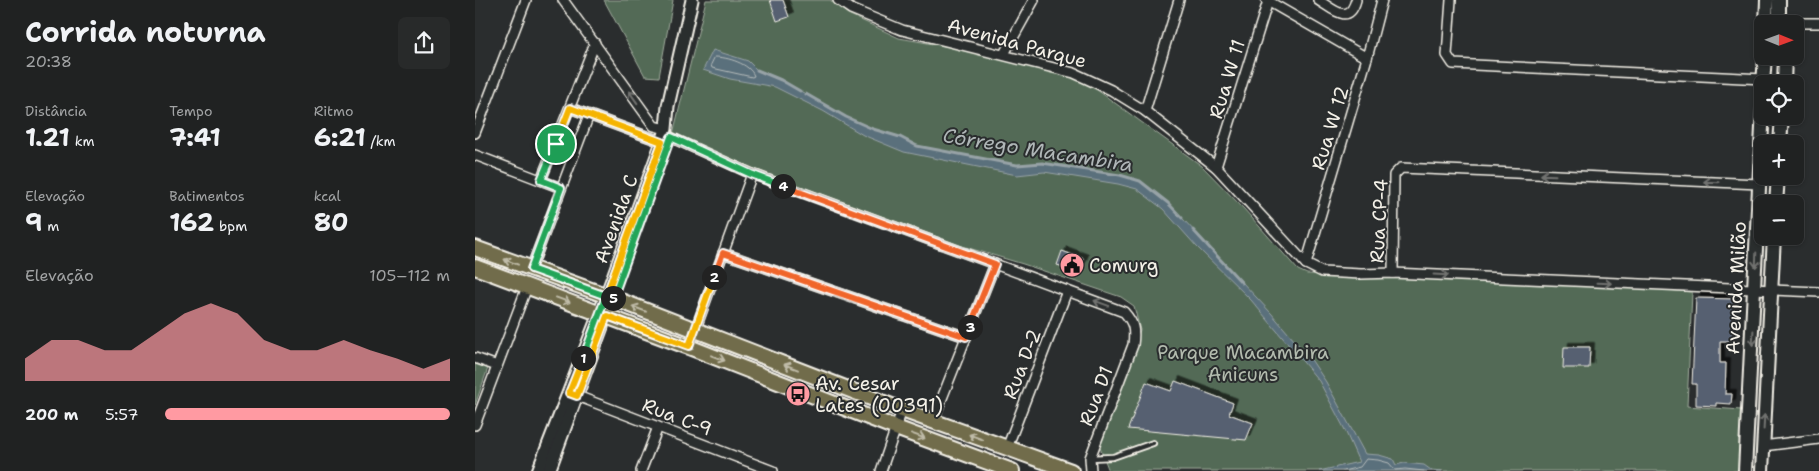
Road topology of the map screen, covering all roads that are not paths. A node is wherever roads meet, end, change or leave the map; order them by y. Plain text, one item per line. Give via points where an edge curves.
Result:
1 (526, 0) edge
2 (563, 0) edge
3 (692, 0) edge
4 (700, 0) edge
5 (838, 0) edge
6 (1034, 0) edge
7 (1179, 0) edge
8 (1317, 0) edge
9 (1356, 0) edge
10 (1382, 0) edge
11 (1451, 0) edge
12 (1767, 0) edge
13 (1779, 0) edge
14 (1787, 0) edge
15 (1267, 1) edge
16 (1766, 15) edge
17 (1779, 15) edge
18 (1786, 15) edge
19 (1804, 23) edge
20 (1819, 23) edge
21 (595, 43) junction
22 (1004, 54) junction
23 (1367, 58) junction
24 (1754, 81) edge
25 (570, 108) junction
26 (1145, 110) junction
27 (589, 115) junction
28 (475, 133) edge
29 (666, 136) junction
30 (475, 155) edge
31 (1216, 167) junction
32 (751, 174) junction
33 (541, 180) junction
34 (1754, 184) edge
35 (1759, 185) edge
36 (561, 188) junction
37 (1774, 245) edge
38 (475, 248) edge
39 (723, 253) junction
40 (995, 264) junction
41 (1306, 264) junction
42 (475, 267) edge
43 (531, 269) junction
44 (1393, 273) junction
45 (527, 287) junction
46 (1755, 290) junction
47 (1771, 290) junction
48 (1067, 291) junction
49 (1819, 292) edge
50 (610, 297) junction
51 (603, 315) junction
52 (695, 330) junction
53 (966, 337) junction
54 (689, 346) junction
55 (475, 358) edge
56 (497, 366) junction
57 (573, 395) junction
58 (903, 410) junction
59 (933, 421) junction
60 (475, 426) edge
61 (658, 427) junction
62 (896, 428) junction
63 (1819, 439) edge
64 (1153, 443) dead end
65 (1763, 446) junction
66 (1007, 448) junction
67 (1090, 458) junction
68 (1007, 470) edge
69 (538, 471) edge
70 (549, 471) edge
71 (641, 471) edge
72 (773, 471) edge
73 (881, 471) edge
74 (1071, 471) edge
75 (1091, 471) edge
76 (1745, 471) edge
77 (1762, 471) edge

1 - 28 street
2 - 21 street
3 - 29 street, Avenida C via 668,106
4 - 29 street, Avenida C
5 - 22 street, Avenida Parque via 851,9 902,30
6 - 22 street
7 - 26 street
8 - 9 street via 1342,14 1354,10
10 - 23 street, Rua W 12
11 - 24 street via 1447,55 1453,64
12 - 16 main road
13 - 17 main road
14 - 18 main road
15 - 23 street
15 - 31 street, Rua W 11
19 - 20 street
21 - 25 street
29 -> 21 street via 654,126
22 - 26 street, Avenida Parque via 1074,73
23 - 41 street, Rua W 12
25 - 27 street
25 - 33 street
26 - 31 street, Avenida Parque
27 - 29 street
27 - 36 street
29 - 32 street
29 - 50 street, Avenida C
30 - 33 street
31 - 41 street, Avenida Parque
32 - 39 street
32 - 40 street
33 - 36 street
34 -> 44 street, Rua CP-4 via 1401,168 1394,175
35 -> 46 main road, Avenida Milão
36 - 43 street
37 - 47 main road, Avenida Milão
43 -> 38 main road
39 - 52 street
39 - 53 street
40 - 48 street
40 - 53 street
41 - 44 street, Avenida Parque via 1321,272
42 - 45 main road
43 - 50 main road
44 -> 46 street, Rua CP-4
45 -> 51 main road
45 - 56 street
46 - 47 street, Rua CP-4
46 -> 76 main road, Avenida Milão
47 - 49 street, Rua CP-4
65 -> 47 main road, Avenida Milão
48 - 66 street, Rua D-2
67 -> 48 street, Rua D1 via 1135,332 1132,321 1124,312
50 - 51 street, Avenida C
52 -> 50 main road
51 - 54 main road
51 - 57 street, Avenida C
52 - 54 street
58 -> 52 main road
53 - 59 street
54 -> 62 main road
55 - 56 street
56 - 60 street
57 - 61 street, Rua C-9
57 - 69 street, Avenida C
57 - 70 street, Avenida C
58 - 59 main road
58 - 62 street
66 -> 59 main road
61 - 71 street
61 - 72 street, Rua C-9
62 -> 68 main road
62 - 73 street
63 - 65 street
64 - 67 lane via 1113,458
65 - 77 main road, Avenida Milão
66 - 74 main road
67 - 75 street, Rua D1

